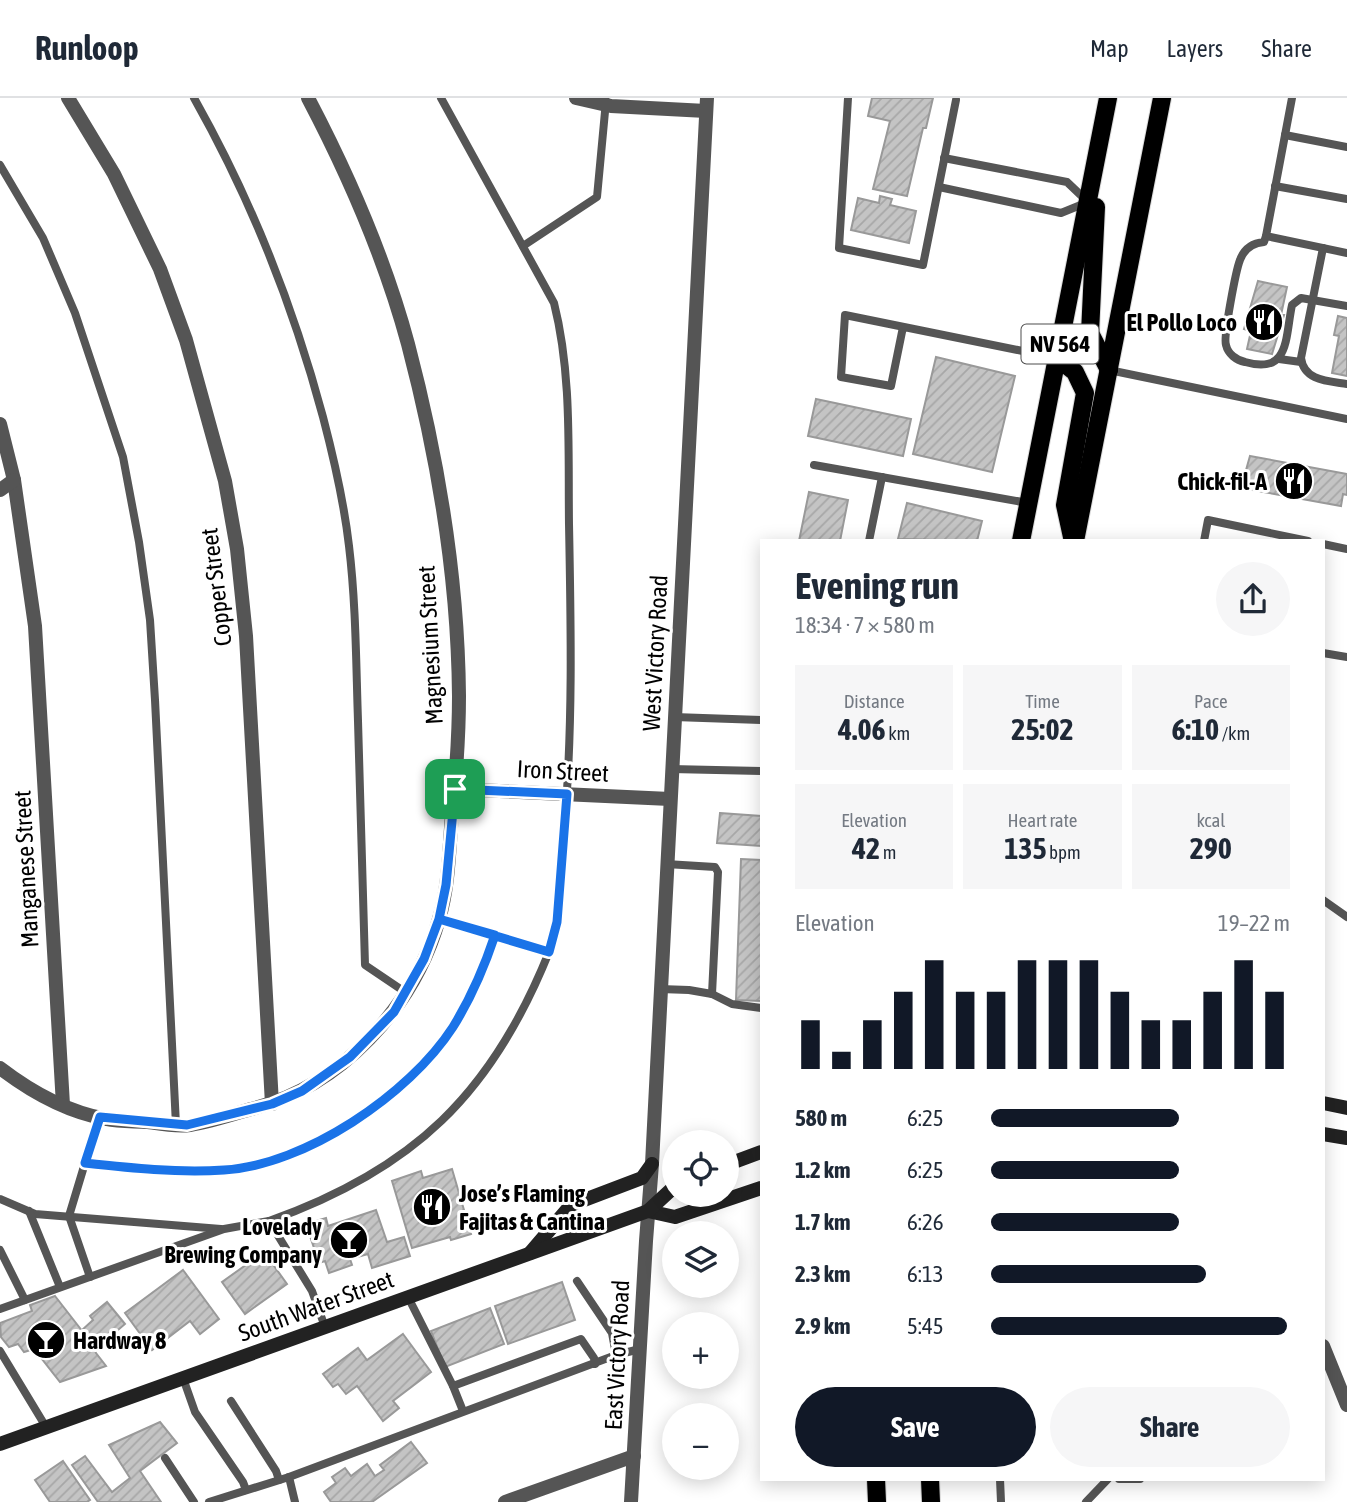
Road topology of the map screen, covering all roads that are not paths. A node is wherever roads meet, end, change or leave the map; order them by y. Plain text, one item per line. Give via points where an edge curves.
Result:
1 (68, 98) edge
2 (194, 98) edge
3 (308, 98) edge
4 (441, 98) edge
5 (576, 98) edge
6 (848, 98) edge
7 (1108, 98) edge
8 (1162, 98) edge
9 (1292, 98) edge
10 (956, 100) dead end
11 (606, 101) edge
12 (706, 104) edge
13 (1285, 135) junction
14 (1347, 147) edge
15 (1098, 148) junction
16 (944, 158) junction
17 (0, 165) edge
18 (1275, 186) junction
19 (939, 187) junction
20 (1347, 199) edge
21 (1088, 202) junction
22 (1265, 236) junction
23 (523, 246) junction
24 (1323, 248) junction
25 (1347, 253) edge
26 (1313, 299) junction
27 (1347, 306) edge
28 (903, 327) junction
29 (1057, 358) junction
30 (1279, 359) junction
31 (1301, 362) junction
32 (1109, 370) junction
33 (1347, 384) edge
34 (1347, 419) edge
35 (0, 424) edge
36 (814, 465) dead end
37 (881, 477) junction
38 (15, 480) junction
39 (0, 490) edge
40 (1028, 502) junction
41 (869, 539) edge
42 (1021, 539) edge
43 (1074, 539) edge
44 (1074, 539) edge
45 (1204, 539) edge
46 (1298, 539) edge
47 (1325, 544) edge
48 (1347, 549) edge
49 (1325, 653) edge
50 (1347, 657) edge
51 (674, 718) junction
52 (760, 720) edge
53 (671, 769) junction
54 (760, 771) edge
55 (455, 789) junction
56 (567, 794) junction
57 (670, 799) junction
58 (666, 864) junction
59 (1325, 901) edge
60 (1347, 917) edge
61 (439, 919) junction
62 (495, 935) junction
63 (549, 952) junction
64 (660, 989) junction
65 (405, 992) junction
66 (712, 994) junction
67 (760, 1008) edge
68 (0, 1068) edge
69 (1325, 1103) edge
70 (272, 1104) junction
71 (63, 1105) junction
72 (1347, 1108) edge
73 (100, 1117) junction
74 (176, 1125) junction
75 (1325, 1134) edge
76 (1347, 1138) edge
77 (760, 1152) edge
78 (739, 1160) edge
79 (85, 1163) junction
80 (652, 1164) junction
81 (760, 1188) edge
82 (662, 1198) edge
83 (0, 1199) edge
84 (29, 1211) junction
85 (648, 1211) junction
86 (69, 1216) junction
87 (269, 1221) junction
88 (224, 1229) junction
89 (0, 1250) edge
90 (529, 1254) junction
91 (90, 1277) junction
92 (576, 1282) dead end
93 (60, 1287) junction
94 (408, 1297) junction
95 (24, 1300) junction
96 (0, 1309) edge
97 (324, 1327) junction
98 (640, 1349) junction
99 (0, 1351) edge
100 (1325, 1351) edge
101 (616, 1355) junction
102 (595, 1364) junction
103 (183, 1378) junction
104 (453, 1386) junction
105 (231, 1401) dead end
106 (1347, 1405) edge
107 (463, 1411) junction
108 (46, 1427) junction
109 (0, 1444) edge
110 (634, 1456) junction
111 (165, 1458) dead end
112 (289, 1477) junction
113 (279, 1480) junction
114 (876, 1481) edge
115 (930, 1481) edge
116 (1000, 1481) edge
117 (1106, 1481) edge
118 (246, 1490) junction
119 (194, 1502) edge
120 (209, 1502) edge
121 (295, 1502) edge
122 (505, 1502) edge
123 (631, 1502) edge
124 (877, 1502) edge
125 (931, 1502) edge
126 (1001, 1502) edge
127 (1086, 1502) edge

1 - 70 street, Copper Street via 114,174 160,269 186,340 225,481 246,636
2 - 65 lane via 251,208 288,299 337,469 349,547 356,658 365,965
3 - 55 street, Magnesium Street via 338,155 376,249 407,341 437,469 458,683
4 - 23 lane
5 - 11 street
6 - 19 lane via 839,247 923,265
7 - 15 main road, NV 564
8 - 32 main road, NV 564
9 - 13 lane
10 - 16 lane
11 - 12 street
11 - 23 lane via 597,197
12 - 51 street, West Victory Road
13 - 14 lane
13 - 18 lane
15 - 21 main road, NV 564
15 - 32 main road via 1090,333
16 - 19 lane
16 - 21 lane via 1067,182
17 - 74 lane via 43,238 75,313 122,457 139,542 150,620
18 - 20 lane
18 - 22 lane
19 - 21 lane via 1061,213
21 - 29 main road, NV 564
22 - 24 lane
22 - 30 lane via 1264,242 1250,246 1240,259 1225,341 1232,356 1245,362 1269,366
23 - 56 lane via 554,303 563,337 572,675
24 - 25 lane
24 - 26 lane
26 - 27 lane
26 - 30 lane via 1301,298 1292,305
26 - 31 lane
28 - 28 lane via 845,315 841,377 891,386
28 - 29 lane
29 - 40 main road, NV 564
29 - 44 main road via 1074,372 1085,393 1065,505
30 - 31 lane
31 - 33 lane via 1314,378
32 - 34 lane
32 - 43 main road, NV 564
35 - 38 street, Manganese Street
36 - 37 lane
37 - 40 lane
37 - 41 lane
38 - 39 street
38 - 71 street, Manganese Street via 35,626
40 - 42 main road, NV 564
45 - 46 lane via 1208,520
47 - 48 lane
49 - 50 lane
51 - 52 lane
51 - 53 street, West Victory Road
53 - 54 lane
53 - 57 street, West Victory Road
55 - 56 street, Iron Street
55 - 61 street, Magnesium Street
56 - 57 street, Iron Street
56 - 63 lane via 557,922
57 - 58 street, West Victory Road
58 - 64 street, West Victory Road
58 - 66 lane via 715,867 718,872
59 - 60 lane
61 - 62 lane
61 - 65 street, Magnesium Street
62 - 63 lane
62 - 79 lane via 471,996 451,1030 394,1091 328,1137 279,1158 225,1170
63 - 87 lane via 495,1058 439,1125 373,1172 304,1209
64 - 66 lane
64 - 80 street, West Victory Road
65 - 70 street, Magnesium Street via 394,1012 350,1057 302,1091
66 - 67 lane via 732,1004
68 - 71 street, Magnesium Street via 25,1087
69 - 72 main road
70 - 74 street, Magnesium Street
71 - 73 street, Magnesium Street
73 - 74 street, Magnesium Street
73 - 79 lane
75 - 76 main road
77 - 78 main road
79 - 86 lane
80 - 85 street, West Victory Road
80 - 90 main road via 642,1178 572,1205
81 - 85 main road, South Water Street via 675,1217
82 - 85 main road, South Water Street
83 - 84 lane
84 - 86 lane
84 - 93 lane
85 - 90 main road, South Water Street
85 - 98 street, East Victory Road
86 - 88 lane
86 - 91 lane
87 - 88 lane
87 - 97 lane via 312,1290
88 - 91 lane
89 - 95 lane
90 - 94 main road, South Water Street
91 - 93 lane
92 - 101 lane via 612,1333
93 - 95 lane
94 - 97 main road, South Water Street
94 - 104 lane
95 - 96 lane
97 - 103 main road, South Water Street
98 - 101 lane
98 - 110 street, East Victory Road
99 - 108 lane
100 - 106 street
101 - 102 lane
102 - 104 lane via 581,1339
102 - 107 lane
103 - 108 main road, South Water Street
103 - 118 lane via 195,1412
104 - 107 lane
105 - 113 lane
107 - 112 lane
108 - 109 main road, South Water Street
110 - 122 street
110 - 123 street, East Victory Road
111 - 119 lane
112 - 113 lane
112 - 121 lane
113 - 118 lane
114 - 124 main road
115 - 125 main road
116 - 126 lane
117 - 127 lane
118 - 120 lane

